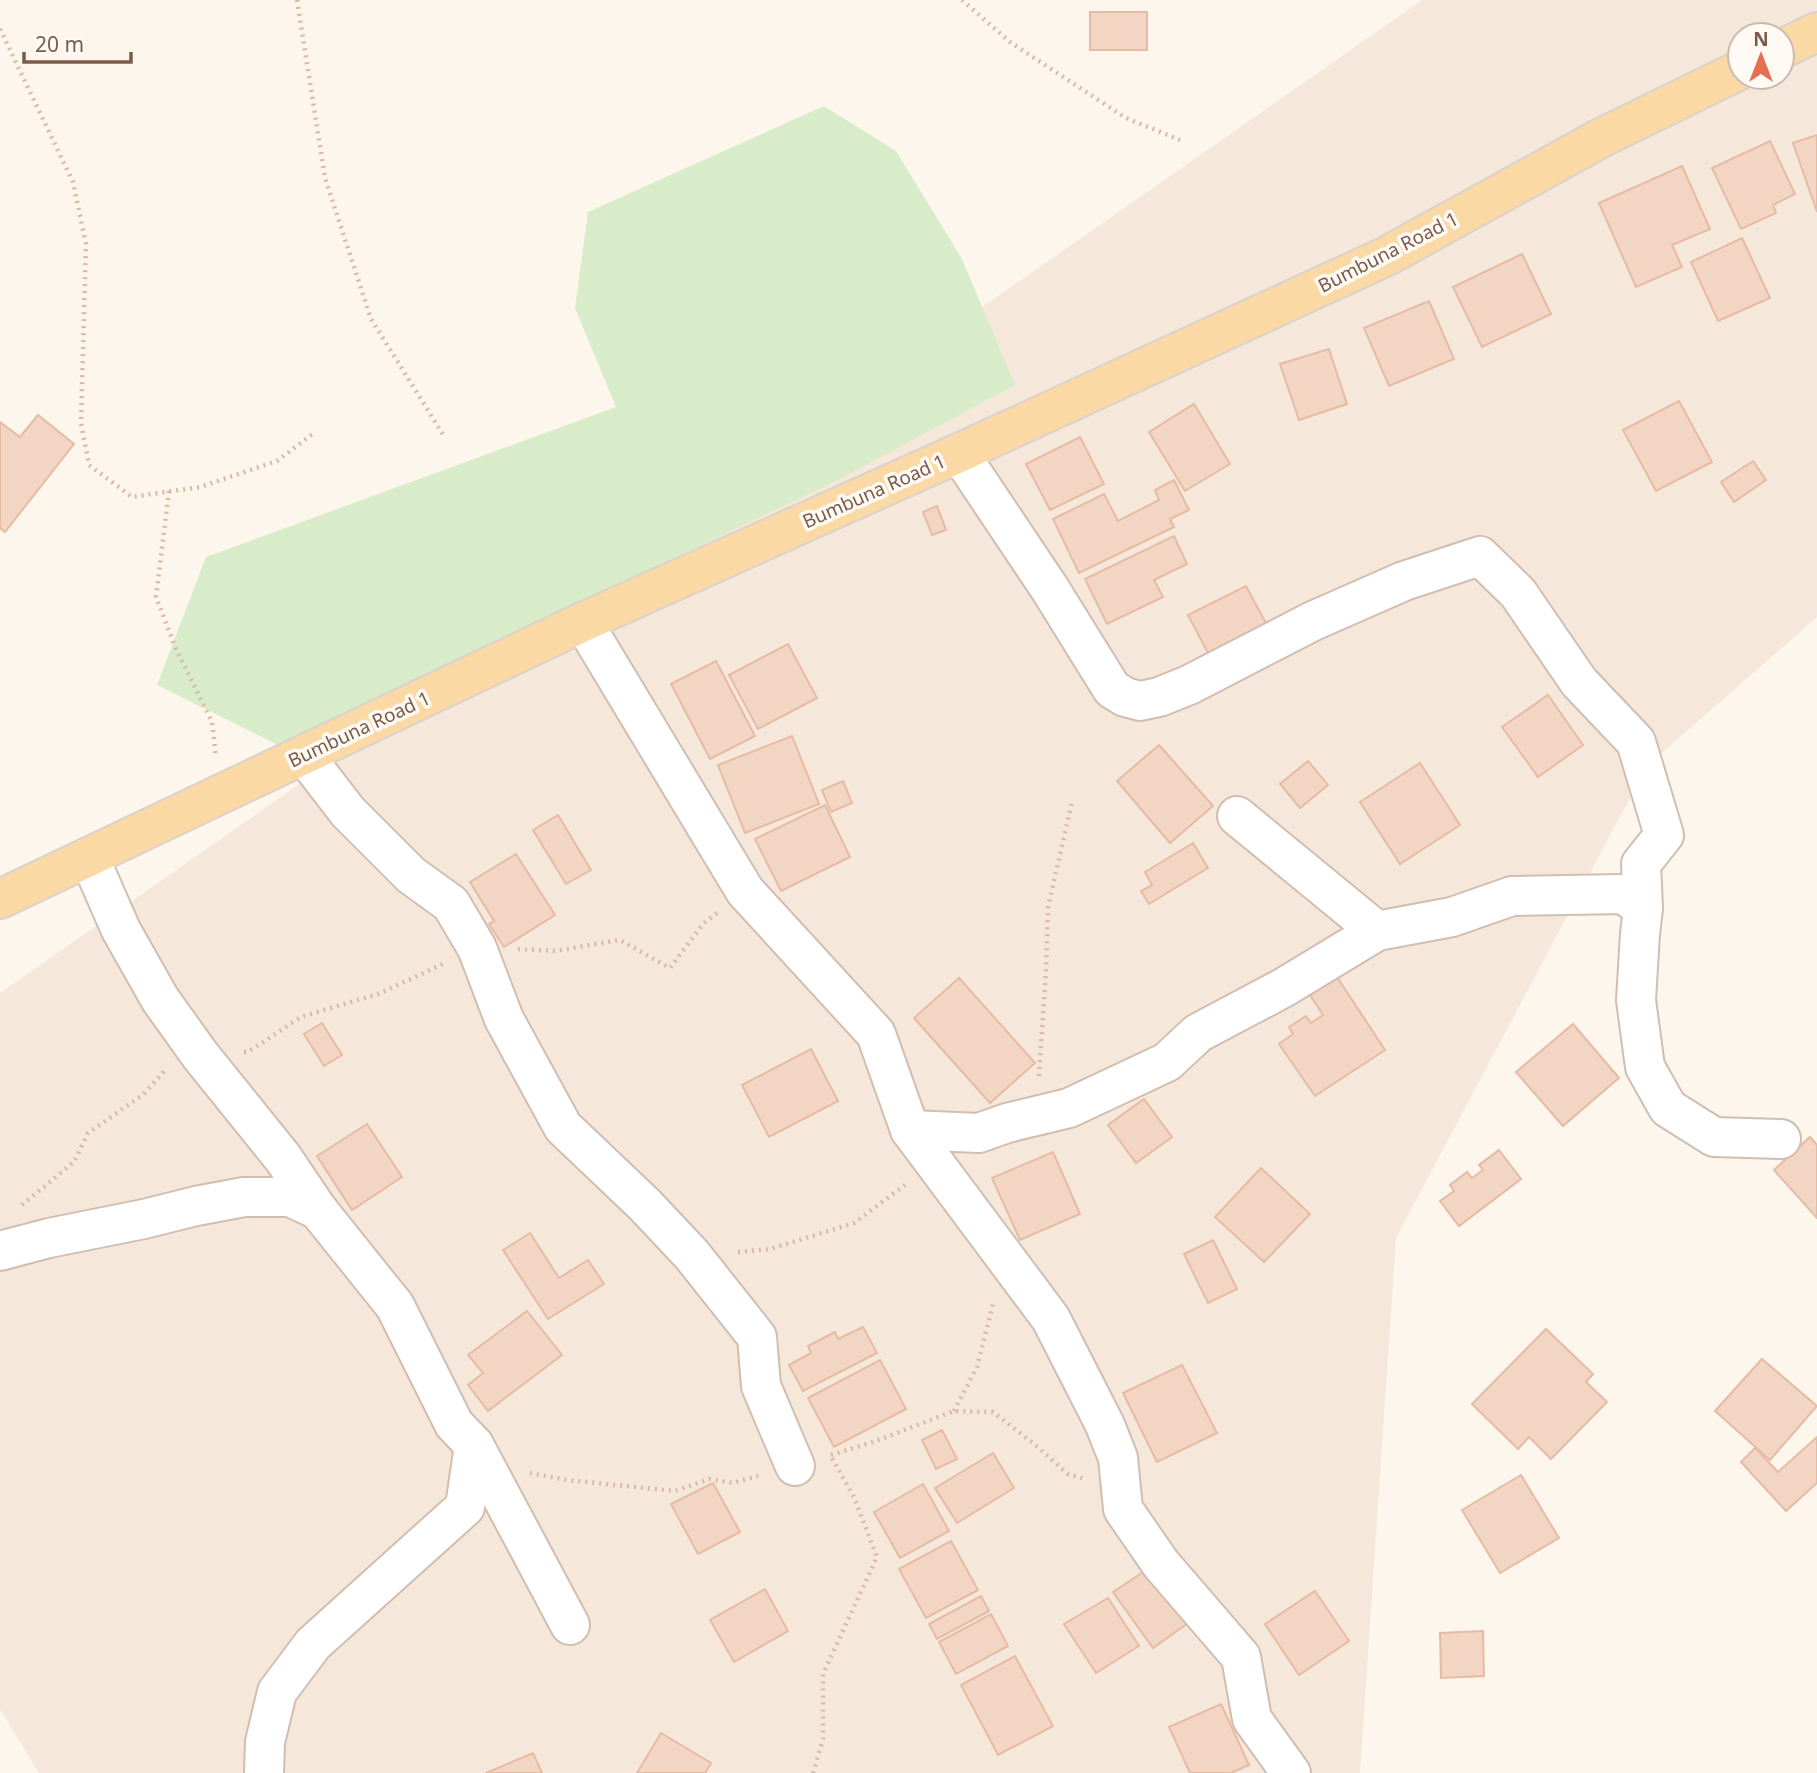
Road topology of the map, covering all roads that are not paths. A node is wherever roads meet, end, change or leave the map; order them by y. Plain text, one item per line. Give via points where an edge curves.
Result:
1 (1817, 32) edge
2 (1796, 42) edge
3 (1726, 77) edge
4 (959, 453) junction
5 (583, 622) junction
6 (304, 755) junction
7 (1237, 816) dead end
8 (89, 857) junction
9 (0, 899) edge
10 (1643, 908) junction
11 (1377, 931) junction
12 (910, 1130) junction
13 (1782, 1139) dead end
14 (318, 1210) junction
15 (0, 1251) edge
16 (474, 1445) junction
17 (813, 1461) road end
18 (570, 1625) dead end
19 (264, 1773) edge
20 (1291, 1773) edge

1 - 2 main road
3 - 4 main road, Bumbuna Road 1 via 1601,138 1387,256
4 - 5 main road, Bumbuna Road 1
4 - 10 street via 1112,689 1140,701 1189,685 1313,621 1404,581 1480,555 1518,593 1579,682 1636,742 1664,835 1641,864
5 - 6 main road, Bumbuna Road 1
5 - 12 street via 745,891 876,1034
6 - 8 main road, Bumbuna Road 1
6 - 17 street via 348,812 411,875 451,904 477,948 504,1019 564,1127 692,1255 757,1337 761,1387
7 - 11 street
8 - 9 main road, Bumbuna Road 1
8 - 14 street via 121,930 160,999
10 - 11 street via 1623,894 1512,896 1452,917
10 - 13 street via 1636,1000 1644,1067 1668,1108 1714,1137
11 - 12 street via 1198,1033 1167,1062 1069,1108 979,1133
12 - 20 street via 1051,1319 1118,1458 1124,1509 1161,1564 1241,1657 1252,1719
14 - 15 street via 290,1197 244,1197
14 - 16 street via 395,1306 454,1424
16 - 18 street
16 - 19 street via 465,1507 313,1644 277,1692 265,1742

